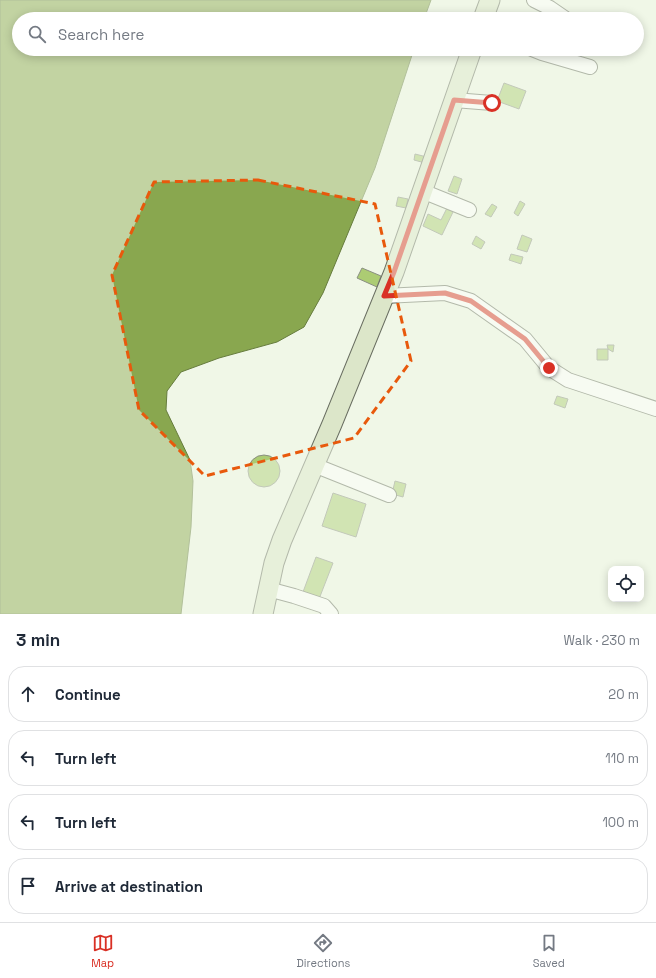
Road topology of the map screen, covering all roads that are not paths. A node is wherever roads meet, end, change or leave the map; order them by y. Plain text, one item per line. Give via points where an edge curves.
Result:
1 (490, 0) edge
2 (534, 0) edge
3 (486, 12) edge
4 (556, 12) edge
5 (470, 56) edge
6 (552, 56) edge
7 (590, 67) dead end
8 (454, 100) junction
9 (492, 103) dead end
10 (422, 191) junction
11 (469, 210) dead end
12 (384, 296) junction
13 (656, 409) edge
14 (314, 465) junction
15 (389, 495) dead end
16 (268, 589) junction
17 (263, 614) edge
18 (331, 614) edge

1 - 3 main road
2 - 4 street
5 - 8 main road
6 - 7 street
8 - 9 street
8 - 10 main road
10 - 11 street
10 - 12 main road
12 - 13 street via 445,293 471,301 525,339 549,368 568,380
12 - 14 main road
14 - 15 street
14 - 16 main road via 282,540
16 - 17 main road
16 - 18 street via 324,606

